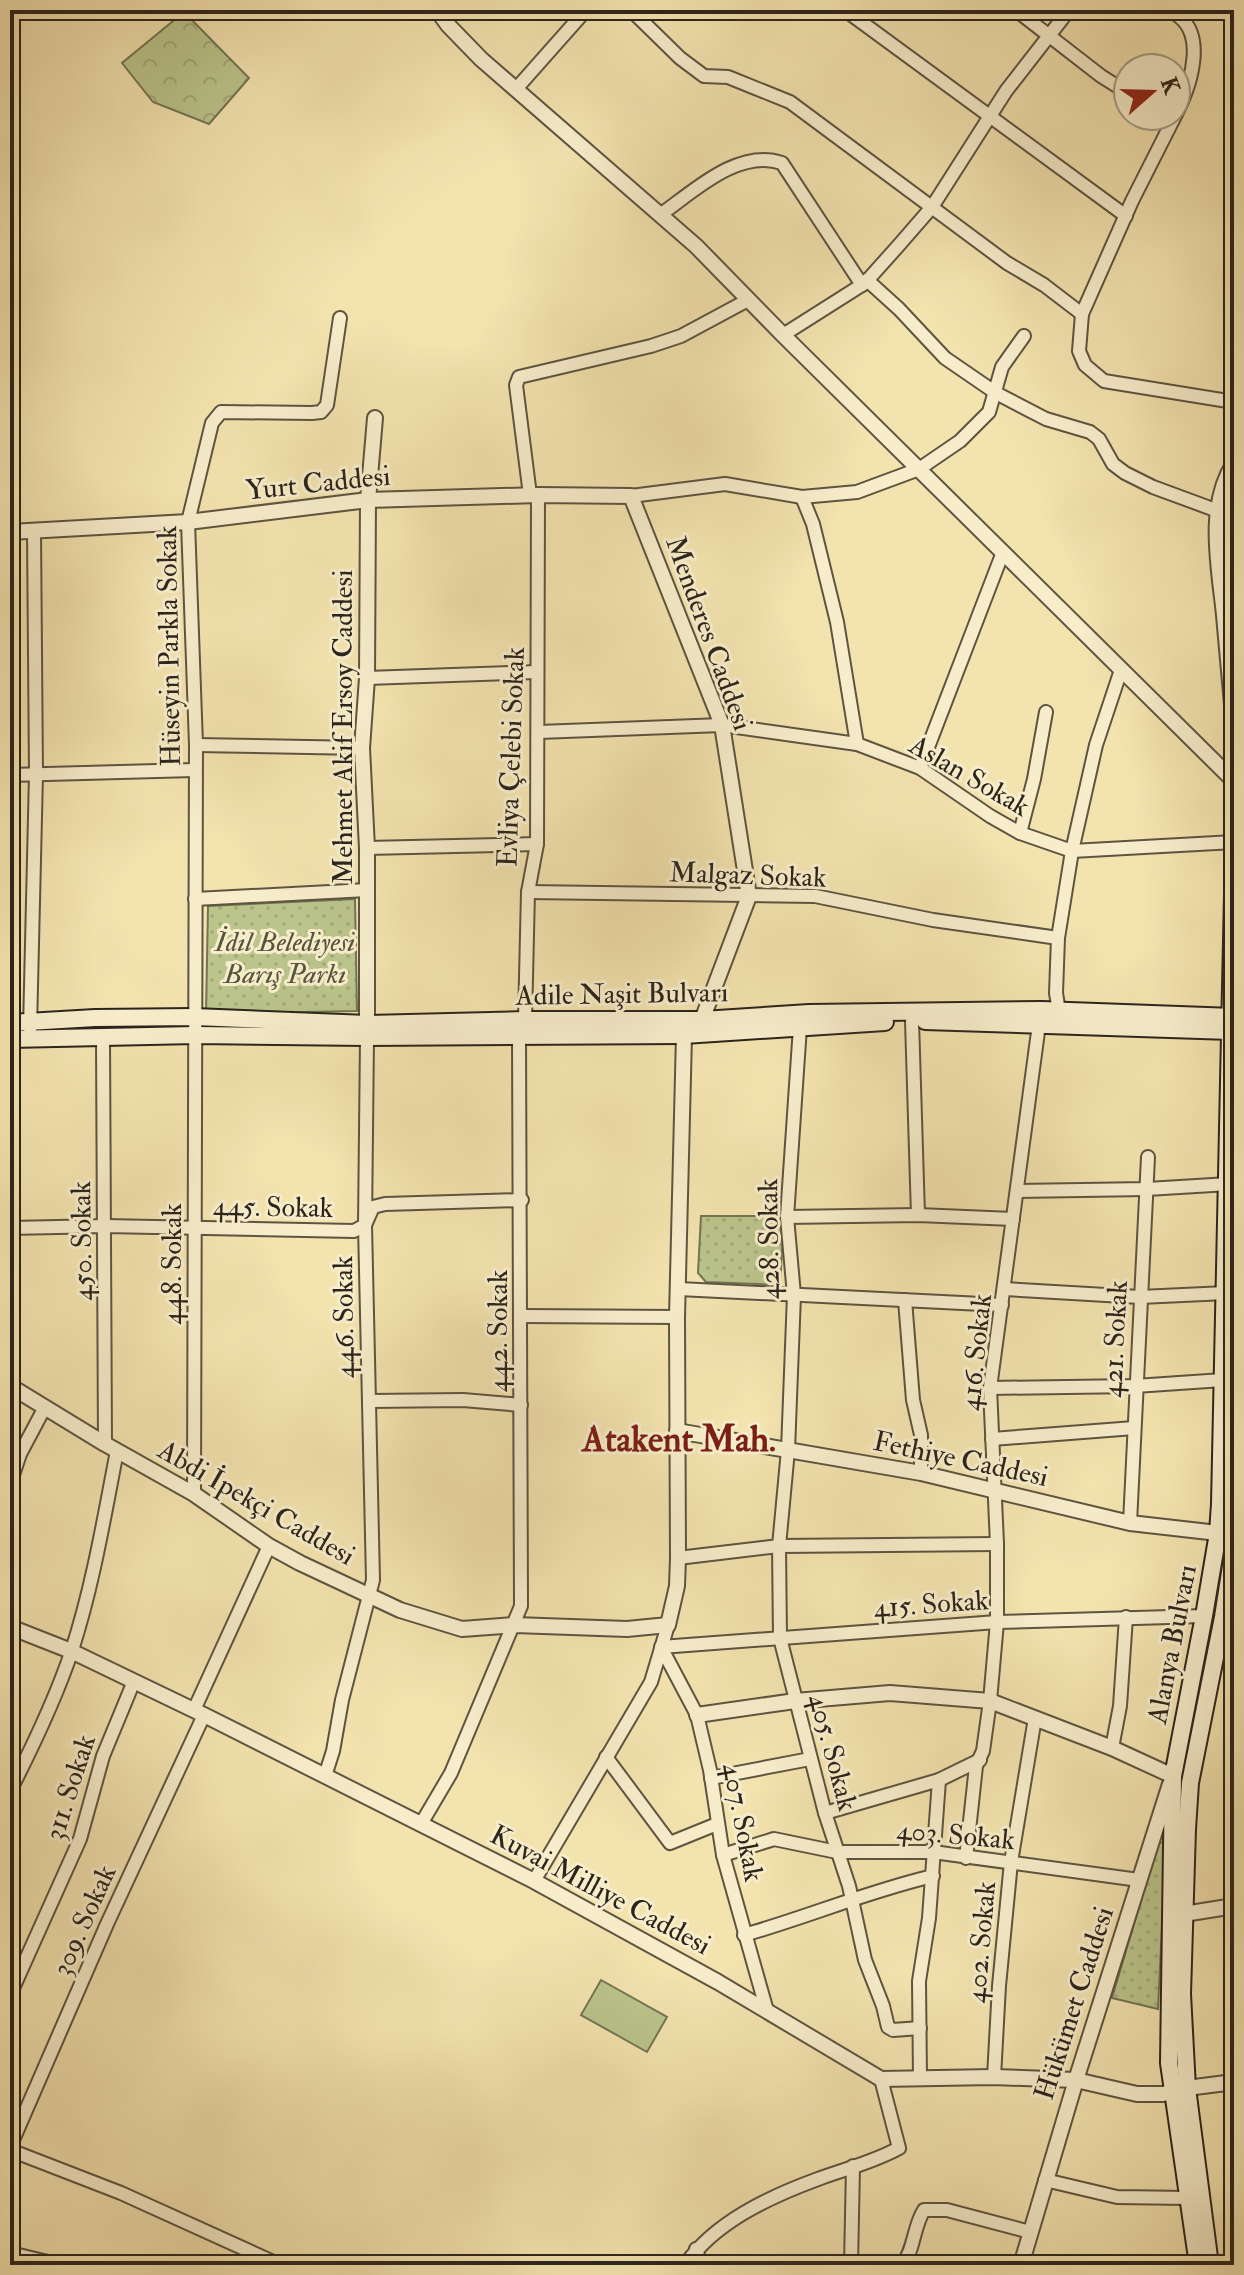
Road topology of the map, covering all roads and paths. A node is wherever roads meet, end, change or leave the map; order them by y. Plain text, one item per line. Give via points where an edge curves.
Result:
1 (437, 10) edge
2 (586, 10) edge
3 (631, 10) edge
4 (845, 10) edge
5 (1016, 10) edge
6 (1069, 10) edge
7 (1167, 10) edge
8 (1051, 36) junction
9 (1192, 72) edge
10 (1112, 81) edge
11 (516, 89) junction
12 (991, 116) junction
13 (1165, 132) edge
14 (932, 207) junction
15 (660, 215) junction
16 (1126, 216) junction
17 (864, 282) junction
18 (748, 300) junction
19 (1082, 314) junction
20 (340, 318) dead end
21 (783, 335) junction
22 (1024, 336) dead end
23 (996, 393) junction
24 (1234, 402) edge
25 (375, 418) dead end
26 (1234, 463) edge
27 (919, 469) junction
28 (534, 495) junction
29 (631, 496) junction
30 (802, 497) junction
31 (368, 500) junction
32 (1218, 511) junction
33 (188, 522) junction
34 (10, 532) edge
35 (34, 532) junction
36 (1217, 541) junction
37 (1234, 543) edge
38 (1003, 552) junction
39 (1121, 670) junction
40 (537, 672) junction
41 (367, 678) junction
42 (1046, 712) dead end
43 (722, 725) junction
44 (1234, 727) edge
45 (539, 732) junction
46 (857, 744) junction
47 (196, 745) junction
48 (362, 748) junction
49 (920, 768) junction
50 (194, 770) junction
51 (36, 774) junction
52 (10, 775) edge
53 (1234, 781) edge
54 (1020, 833) junction
55 (537, 844) junction
56 (1234, 845) edge
57 (367, 848) junction
58 (1072, 851) junction
59 (367, 890) junction
60 (528, 892) junction
61 (749, 896) junction
62 (195, 899) junction
63 (1058, 938) junction
64 (194, 1017) junction
65 (1050, 1018) junction
66 (702, 1020) junction
67 (912, 1021) junction
68 (10, 1023) edge
69 (1232, 1024) edge
70 (800, 1027) junction
71 (522, 1028) junction
72 (31, 1031) junction
73 (368, 1031) junction
74 (196, 1035) junction
75 (684, 1035) junction
76 (103, 1037) junction
77 (10, 1039) edge
78 (1148, 1157) dead end
79 (1229, 1184) junction
80 (1147, 1189) junction
81 (1017, 1191) junction
82 (522, 1200) junction
83 (918, 1215) junction
84 (787, 1217) junction
85 (1013, 1219) junction
86 (365, 1225) junction
87 (105, 1226) junction
88 (10, 1228) edge
89 (195, 1229) junction
90 (679, 1289) junction
91 (1005, 1289) junction
92 (1226, 1293) junction
93 (794, 1295) junction
94 (1140, 1297) junction
95 (905, 1300) junction
96 (1002, 1305) junction
97 (521, 1316) junction
98 (677, 1317) junction
99 (1223, 1380) junction
100 (10, 1386) edge
101 (1135, 1386) junction
102 (990, 1388) junction
103 (369, 1401) junction
104 (521, 1405) junction
105 (45, 1407) junction
106 (1134, 1428) junction
107 (677, 1431) junction
108 (992, 1439) junction
109 (111, 1448) junction
110 (788, 1450) junction
111 (921, 1473) junction
112 (10, 1484) edge
113 (994, 1490) junction
114 (194, 1494) junction
115 (1130, 1523) junction
116 (1226, 1535) edge
117 (997, 1544) junction
118 (269, 1546) junction
119 (779, 1546) junction
120 (1234, 1547) edge
121 (678, 1558) junction
122 (370, 1596) junction
123 (1204, 1616) junction
124 (1126, 1617) junction
125 (997, 1622) junction
126 (515, 1625) junction
127 (668, 1625) junction
128 (10, 1627) edge
129 (780, 1638) junction
130 (661, 1647) junction
131 (71, 1651) junction
132 (134, 1681) junction
133 (795, 1701) junction
134 (990, 1701) junction
135 (199, 1712) junction
136 (697, 1715) junction
137 (1035, 1718) junction
138 (1112, 1748) junction
139 (606, 1757) junction
140 (810, 1759) junction
141 (980, 1760) junction
142 (10, 1762) edge
143 (24, 1764) junction
144 (325, 1776) junction
145 (1173, 1776) junction
146 (711, 1778) junction
147 (939, 1780) junction
148 (1190, 1783) junction
149 (10, 1791) edge
150 (825, 1813) junction
151 (421, 1824) junction
152 (717, 1824) junction
153 (837, 1852) junction
154 (933, 1852) junction
155 (723, 1855) junction
156 (966, 1858) junction
157 (1011, 1862) junction
158 (933, 1876) junction
159 (1139, 1880) junction
160 (534, 1881) junction
161 (851, 1901) junction
162 (1234, 1906) edge
163 (1184, 1914) junction
164 (744, 1935) junction
165 (10, 1995) edge
166 (767, 2011) junction
167 (920, 2028) junction
168 (920, 2077) junction
169 (994, 2077) junction
170 (881, 2079) junction
171 (1076, 2080) junction
172 (1234, 2082) edge
173 (1180, 2090) junction
174 (10, 2148) edge
175 (853, 2166) junction
176 (1045, 2180) junction
177 (1187, 2198) junction
178 (1030, 2232) junction
179 (696, 2249) junction
180 (10, 2254) edge
181 (1234, 2263) edge
182 (273, 2264) edge
183 (56, 2265) edge
184 (685, 2265) edge
185 (701, 2265) edge
186 (851, 2265) edge
187 (902, 2265) edge
188 (1021, 2265) edge
189 (1198, 2265) edge
190 (1210, 2265) edge
191 (1227, 2265) edge

1 - 11 street
2 - 11 street
3 - 14 street via 704,76 728,77 790,102
4 - 12 street
5 - 8 street
6 - 8 street
7 - 9 street via 1190,30
8 - 10 street
8 - 12 street
11 - 15 street
12 - 14 street
12 - 16 street
13 - 16 street
14 - 17 street
14 - 19 street
15 - 17 street via 722,172 770,159 782,163
15 - 18 street
16 - 19 street
17 - 21 street
17 - 23 street via 899,309 945,358
18 - 21 street
18 - 28 street, Evliya Çelebi Sokak via 681,336 519,377
19 - 24 street via 1079,351 1085,365 1104,381
20 - 33 street, Hüseyin Parkla Sokak via 327,405 312,413 221,412 212,423
21 - 27 street
22 - 23 street via 1002,367
23 - 27 street via 989,412 960,441
23 - 32 street via 1046,419 1090,432 1125,473
25 - 31 street, Mehmet Akif Ersoy Caddesi
26 - 32 street via 1225,477
27 - 30 street via 857,492
27 - 38 street
28 - 29 street, Yurt Caddesi
28 - 31 street, Yurt Caddesi
28 - 40 street, Evliya Çelebi Sokak
29 - 30 street via 725,484
29 - 43 street, Menderes Caddesi
30 - 46 street via 837,622
31 - 33 street, Yurt Caddesi
31 - 41 street, Mehmet Akif Ersoy Caddesi
32 - 36 street
33 - 35 street, Yurt Caddesi
33 - 47 street, Hüseyin Parkla Sokak
34 - 35 street, Yurt Caddesi
35 - 51 street
36 - 37 street
36 - 44 street
38 - 39 street
38 - 49 street
39 - 53 street
39 - 58 street, 416. Sokak via 1096,745
40 - 41 street
40 - 45 street, Evliya Çelebi Sokak
41 - 48 street, Mehmet Akif Ersoy Caddesi
42 - 54 street
43 - 45 street, Aslan Sokak
43 - 46 street, Aslan Sokak
43 - 61 street, Menderes Caddesi
45 - 55 street, Evliya Çelebi Sokak
46 - 49 street, Aslan Sokak
47 - 48 street
47 - 50 street, Hüseyin Parkla Sokak
48 - 57 street, Mehmet Akif Ersoy Caddesi
49 - 54 street, Aslan Sokak
50 - 51 street
50 - 62 street, Hüseyin Parkla Sokak
51 - 52 street
51 - 72 street
54 - 58 street, Aslan Sokak
55 - 57 street
55 - 60 street, Evliya Çelebi Sokak
56 - 58 street, Aslan Sokak
56 - 69 main road, Alanya Bulvarı
57 - 59 street, Mehmet Akif Ersoy Caddesi
58 - 63 street, 416. Sokak
59 - 62 street
59 - 73 street, Mehmet Akif Ersoy Caddesi
60 - 61 street, Malgaz Sokak
60 - 71 street, Evliya Çelebi Sokak
61 - 63 street, Malgaz Sokak via 815,896
61 - 66 street, Menderes Caddesi
62 - 64 street, Hüseyin Parkla Sokak
63 - 65 street, 416. Sokak
64 - 72 main road, Adile Naşit Bulvarı via 95,1018
64 - 73 main road, Adile Naşit Bulvarı
64 - 74 street, Hüseyin Parkla Sokak
65 - 66 main road, Adile Naşit Bulvarı via 809,1013
65 - 67 main road, Adile Naşit Bulvarı
65 - 69 main road, Adile Naşit Bulvarı
65 - 81 street, 416. Sokak
66 - 71 main road, Adile Naşit Bulvarı
67 - 70 main road, Adile Naşit Bulvarı
67 - 83 street
68 - 72 main road, Adile Naşit Bulvarı
69 - 79 main road, Alanya Bulvarı
70 - 75 main road, Adile Naşit Bulvarı
70 - 84 street, 428. Sokak
71 - 73 main road, Adile Naşit Bulvarı
71 - 75 main road, Adile Naşit Bulvarı
71 - 82 street, 442. Sokak
72 - 76 main road, Adile Naşit Bulvarı
72 - 77 main road, Adile Naşit Bulvarı
73 - 74 main road, Adile Naşit Bulvarı
73 - 86 street, 446. Sokak
74 - 76 main road, Adile Naşit Bulvarı
74 - 89 street, 448. Sokak
75 - 90 street
76 - 87 street, 450. Sokak
78 - 80 street, 421. Sokak
79 - 80 street
79 - 92 main road, Alanya Bulvarı
80 - 81 street
80 - 94 street, 421. Sokak
81 - 85 street, 416. Sokak
82 - 86 street, 445. Sokak via 385,1204 373,1207
82 - 97 street, 442. Sokak
83 - 84 street
83 - 85 street
84 - 93 street, 428. Sokak
85 - 91 street, 416. Sokak
86 - 89 street, 445. Sokak via 354,1231
86 - 103 street, 446. Sokak
87 - 88 street, 445. Sokak
87 - 89 street, 445. Sokak
87 - 109 street, 450. Sokak
89 - 114 street, 448. Sokak
90 - 93 street
90 - 98 street
91 - 94 street
91 - 96 street, 416. Sokak
92 - 94 street
92 - 99 main road, Alanya Bulvarı
93 - 95 street
93 - 110 street, 428. Sokak
94 - 101 street, 421. Sokak
95 - 96 street
95 - 111 street
96 - 102 street, 416. Sokak
97 - 98 street
97 - 104 street, 442. Sokak
98 - 107 street
99 - 101 street
99 - 116 main road, Alanya Bulvarı
100 - 105 street, Abdi İpekçi Caddesi
101 - 102 street
101 - 106 street, 421. Sokak
102 - 108 street, 416. Sokak
103 - 104 street
103 - 122 street, 446. Sokak
104 - 126 street, 442. Sokak via 521,1606
105 - 109 street, Abdi İpekçi Caddesi
105 - 112 street
106 - 108 street
106 - 115 street, 421. Sokak
107 - 110 street, Fethiye Caddesi
107 - 121 street
108 - 113 street, 416. Sokak
109 - 114 street, Abdi İpekçi Caddesi
109 - 131 street, 450. Sokak via 94,1569
110 - 111 street, Fethiye Caddesi
110 - 119 street, 405. Sokak
111 - 113 street, Fethiye Caddesi
113 - 115 street, Fethiye Caddesi
113 - 117 street, 416. Sokak
114 - 118 street, Abdi İpekçi Caddesi
115 - 116 street, Fethiye Caddesi
116 - 123 main road, Alanya Bulvarı
117 - 119 street
117 - 125 street, 416. Sokak
118 - 122 street, Abdi İpekçi Caddesi
118 - 135 street, 309. Sokak
119 - 121 street
119 - 129 street, 405. Sokak
120 - 148 main road, Alanya Bulvarı
121 - 127 street
122 - 126 street, Abdi İpekçi Caddesi via 462,1629
122 - 144 street, 446. Sokak
123 - 124 street, 415. Sokak
123 - 145 main road, Alanya Bulvarı
124 - 125 street, 415. Sokak
124 - 138 street
125 - 129 street, 415. Sokak
125 - 134 street, 416. Sokak
126 - 127 street, Abdi İpekçi Caddesi
126 - 151 street, 442. Sokak via 451,1773
127 - 130 street
128 - 131 street, Kuvai Milliye Caddesi
129 - 130 street, 415. Sokak
129 - 133 street, 405. Sokak
130 - 136 street, 407. Sokak
130 - 139 street via 651,1682
131 - 132 street, Kuvai Milliye Caddesi
131 - 143 street, 450. Sokak
132 - 135 street, Kuvai Milliye Caddesi
132 - 165 street, 311. Sokak via 103,1756 80,1839
133 - 134 street via 890,1693
133 - 136 street
133 - 140 street, 405. Sokak
134 - 137 street
134 - 141 street, 416. Sokak
135 - 144 street, Kuvai Milliye Caddesi
135 - 174 street, 309. Sokak
136 - 146 street, 407. Sokak
137 - 138 street
137 - 157 street, 402. Sokak
138 - 145 street
139 - 152 street via 670,1843
139 - 160 street
140 - 146 street
140 - 150 street, 405. Sokak
141 - 147 street
141 - 156 street, 416. Sokak
142 - 143 street
143 - 149 street, 450. Sokak
144 - 151 street, Kuvai Milliye Caddesi
145 - 148 street
145 - 159 street, Hükümet Caddesi
145 - 173 main road, Alanya Bulvarı via 1169,2063
146 - 152 street, 407. Sokak
147 - 150 street
147 - 154 street
148 - 163 main road, Alanya Bulvarı
150 - 153 street, 405. Sokak
151 - 160 street, Kuvai Milliye Caddesi
152 - 155 street, 407. Sokak
153 - 154 street, 403. Sokak
153 - 155 street, 403. Sokak via 774,1839
153 - 161 street, 405. Sokak
154 - 156 street, 403. Sokak
154 - 158 street
155 - 164 street, 407. Sokak
156 - 157 street, 403. Sokak
157 - 159 street, 403. Sokak
157 - 169 street, 402. Sokak
158 - 161 street
158 - 167 street via 919,1981
159 - 171 street, Hükümet Caddesi
160 - 166 street, Kuvai Milliye Caddesi
161 - 164 street
161 - 167 street, 405. Sokak via 888,2027
162 - 163 street
163 - 173 main road, Alanya Bulvarı
164 - 166 street, 407. Sokak
166 - 170 street, Kuvai Milliye Caddesi
167 - 168 street
168 - 169 street
168 - 170 street
169 - 171 street
170 - 175 street via 899,2148
171 - 173 street via 1137,2094
171 - 176 street, Hükümet Caddesi
172 - 173 street
173 - 177 main road, Alanya Bulvarı
173 - 190 main road, Alanya Bulvarı
174 - 182 street
175 - 179 street via 743,2213
175 - 186 street
176 - 177 street via 1117,2197
176 - 178 street, Hükümet Caddesi
177 - 189 main road, Alanya Bulvarı
178 - 187 street via 947,2210 924,2210
178 - 188 street, Hükümet Caddesi
179 - 184 street
179 - 185 street
180 - 183 street
181 - 191 street

